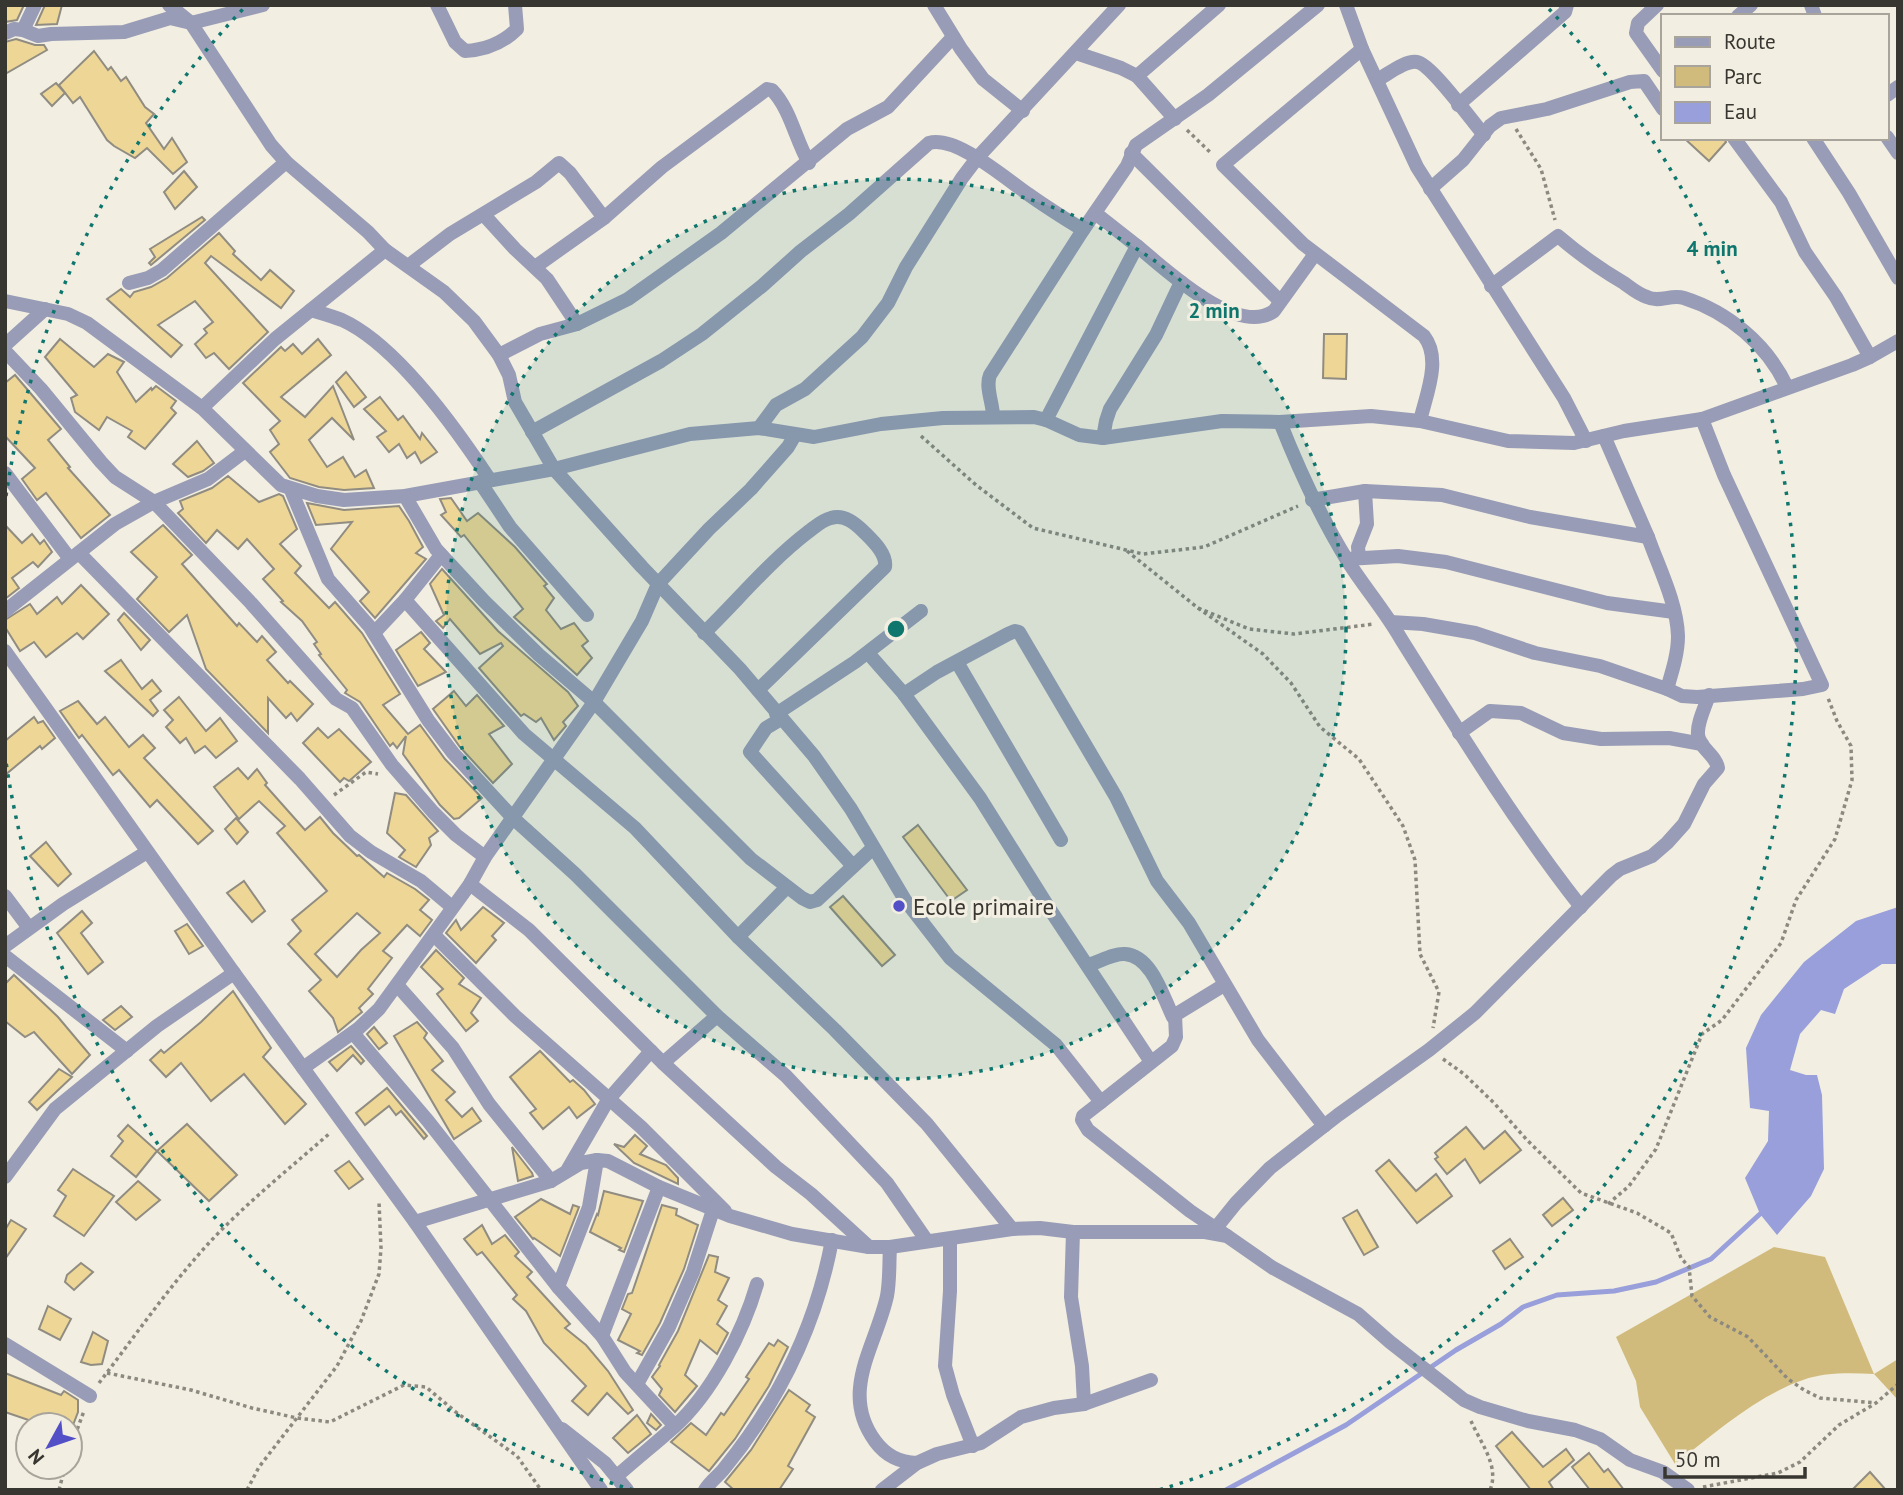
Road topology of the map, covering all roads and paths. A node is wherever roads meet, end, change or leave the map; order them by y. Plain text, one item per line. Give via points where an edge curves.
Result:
1 (35, 5) edge
2 (169, 5) edge
3 (262, 5) edge
4 (437, 5) edge
5 (515, 5) edge
6 (934, 5) edge
7 (1219, 5) edge
8 (1318, 5) edge
9 (1346, 5) edge
10 (1567, 5) edge
11 (1657, 5) edge
12 (1112, 7) edge
13 (191, 23) junction
14 (23, 30) junction
15 (5, 33) edge
16 (953, 37) junction
17 (1362, 49) junction
18 (1076, 53) junction
19 (1661, 68) edge
20 (1661, 72) edge
21 (1138, 76) junction
22 (1377, 80) junction
23 (1644, 81) junction
24 (1458, 105) junction
25 (1661, 106) edge
26 (1023, 111) junction
27 (1507, 116) junction
28 (1175, 119) junction
29 (1484, 135) junction
30 (1735, 140) edge
31 (1814, 140) edge
32 (1131, 153) junction
33 (978, 157) junction
34 (286, 162) junction
35 (809, 163) junction
36 (1223, 165) junction
37 (1430, 189) junction
38 (1094, 213) junction
39 (484, 215) junction
40 (604, 218) junction
41 (1083, 230) junction
42 (1558, 236) junction
43 (1137, 246) junction
44 (385, 250) junction
45 (1315, 254) junction
46 (408, 266) junction
47 (535, 267) junction
48 (1898, 278) edge
49 (1181, 282) junction
50 (129, 283) dead end
51 (1491, 286) junction
52 (5, 301) edge
53 (1280, 301) junction
54 (45, 309) junction
55 (311, 310) junction
56 (577, 324) junction
57 (1898, 341) edge
58 (5, 345) edge
59 (5, 351) edge
60 (499, 355) junction
61 (1870, 357) junction
62 (1787, 387) junction
63 (202, 408) junction
64 (993, 416) junction
65 (1702, 419) junction
66 (1046, 420) junction
67 (1420, 421) junction
68 (906, 422) junction
69 (1280, 422) junction
70 (759, 428) junction
71 (532, 432) junction
72 (795, 435) junction
73 (1604, 436) junction
74 (1103, 438) junction
75 (1586, 441) junction
76 (245, 451) junction
77 (554, 469) junction
78 (5, 473) edge
79 (485, 481) junction
80 (291, 490) junction
81 (1366, 491) junction
82 (405, 496) junction
83 (1312, 500) junction
84 (154, 502) junction
85 (1648, 537) junction
86 (1125, 550) junction
87 (441, 555) junction
88 (75, 556) junction
89 (1353, 558) junction
90 (658, 584) junction
91 (405, 600) junction
92 (1198, 608) junction
93 (5, 611) edge
94 (921, 611) dead end
95 (1674, 612) junction
96 (587, 615) dead end
97 (1391, 622) junction
98 (374, 633) junction
99 (704, 633) junction
100 (5, 651) edge
101 (869, 653) junction
102 (957, 662) junction
103 (1822, 685) junction
104 (1667, 689) junction
105 (758, 690) junction
106 (904, 694) junction
107 (1709, 695) junction
108 (594, 702) junction
109 (779, 716) junction
110 (1459, 733) junction
111 (1702, 744) junction
112 (554, 760) junction
113 (392, 765) junction
114 (322, 806) junction
115 (513, 818) junction
116 (1061, 840) dead end
117 (873, 848) junction
118 (147, 852) junction
119 (485, 857) junction
120 (853, 866) junction
121 (470, 884) junction
122 (787, 887) junction
123 (5, 896) edge
124 (452, 907) junction
125 (1581, 907) junction
126 (29, 928) junction
127 (433, 935) junction
128 (738, 937) junction
129 (5, 946) edge
130 (5, 956) edge
131 (1088, 965) junction
132 (234, 972) junction
133 (397, 985) junction
134 (1224, 985) junction
135 (718, 1016) junction
136 (1173, 1017) junction
137 (353, 1033) junction
138 (1429, 1050) junction
139 (127, 1051) junction
140 (651, 1051) junction
141 (1151, 1062) junction
142 (663, 1063) junction
143 (303, 1068) junction
144 (608, 1100) junction
145 (1101, 1102) junction
146 (343, 1122) junction
147 (1324, 1126) junction
148 (597, 1160) junction
149 (568, 1169) junction
150 (5, 1177) edge
151 (551, 1181) junction
152 (659, 1187) junction
153 (488, 1199) junction
154 (379, 1200) dead end
155 (1608, 1204) junction
156 (713, 1210) junction
157 (730, 1216) junction
158 (415, 1222) junction
159 (1012, 1229) junction
160 (1073, 1232) junction
161 (1221, 1232) junction
162 (950, 1239) junction
163 (832, 1240) junction
164 (927, 1241) junction
165 (869, 1247) junction
166 (890, 1247) junction
167 (758, 1284) dead end
168 (558, 1287) junction
169 (601, 1336) junction
170 (5, 1344) edge
171 (107, 1373) junction
172 (1151, 1380) dead end
173 (637, 1384) junction
174 (1898, 1384) edge
175 (90, 1396) junction
176 (1464, 1400) junction
177 (1876, 1403) junction
178 (1084, 1404) junction
179 (84, 1412) edge
180 (297, 1418) junction
181 (552, 1422) junction
182 (675, 1426) junction
183 (972, 1446) junction
184 (916, 1463) junction
185 (617, 1476) junction
186 (247, 1490) edge
187 (541, 1490) edge
188 (601, 1490) edge
189 (627, 1490) edge
190 (705, 1490) edge
191 (882, 1490) edge
192 (1490, 1490) edge
193 (1688, 1490) edge

1 - 14 street
2 - 13 street
3 - 13 street
4 - 5 street via 455,43 465,51 483,49 514,32
6 - 16 street
7 - 21 street
8 - 28 street
9 - 17 street
10 - 24 street via 1565,12
11 - 19 street via 1635,29
12 - 18 street
13 - 14 street via 170,18 133,31 38,36
13 - 34 street
14 - 15 street
16 - 26 street via 983,79
16 - 35 street via 888,107 851,126
17 - 22 street
17 - 36 street
18 - 21 street
18 - 26 street
20 - 23 street
21 - 28 street
22 - 24 street via 1416,61 1428,68
22 - 37 street
23 - 25 street
23 - 27 street
24 - 29 street
26 - 33 street
27 - 29 street
27 - 42 path via 1541,169
28 - 32 street via 1139,142
28 - 36 path
29 - 37 street
30 - 61 street via 1781,202 1805,252
31 - 48 street
32 - 38 street
32 - 53 street
33 - 41 street
33 - 70 street via 862,337 805,388 776,405
33 - 71 street via 939,141 929,143 702,334
34 - 44 street
34 - 50 street via 162,270
35 - 40 street via 787,109 767,89 662,167
35 - 56 street via 628,299
36 - 45 street
37 - 51 street
38 - 41 street
38 - 43 street
39 - 40 street via 560,163
39 - 46 street
39 - 47 street
40 - 47 street
41 - 64 street via 988,378
42 - 51 street
42 - 62 street via 1642,295 1657,300 1682,298 1735,324 1766,353
43 - 49 street
43 - 66 street
44 - 46 street
44 - 55 street
45 - 53 street
45 - 67 street via 1408,323 1430,345 1433,363
46 - 60 street via 474,321
47 - 56 street
49 - 53 street via 1239,314 1265,316
49 - 74 street via 1156,335 1110,410
51 - 75 street via 1558,388
52 - 54 street
54 - 58 street
54 - 63 street via 87,323
55 - 63 street
55 - 79 street via 342,320 394,358 473,454
56 - 60 street via 540,334
57 - 61 street
59 - 84 street via 115,477
60 - 71 street via 515,402
61 - 62 street
62 - 65 street
63 - 76 street
64 - 66 street
64 - 68 street
65 - 73 street
65 - 103 street
66 - 74 street via 1079,435
67 - 69 street via 1371,416
67 - 75 street via 1508,441
68 - 72 street via 814,437
68 - 86 path via 1032,528
69 - 74 street via 1222,421
69 - 83 street
70 - 72 street
70 - 77 street via 690,433
71 - 77 street
72 - 90 street via 751,489
73 - 75 street
73 - 85 street
76 - 80 street
76 - 84 street via 208,479
77 - 79 street
77 - 90 street
78 - 88 street
79 - 82 street
79 - 96 street via 509,527
80 - 82 street via 344,500
80 - 98 street via 328,579
81 - 83 street
81 - 85 street via 1441,495 1530,517
81 - 89 street via 1367,524
82 - 87 street
83 - 86 path via 1204,547 1143,554
83 - 89 street
84 - 88 street via 115,524
84 - 113 street via 336,699 352,708
85 - 95 street
86 - 92 path
87 - 91 street
87 - 108 street via 539,655
88 - 93 street
88 - 114 street
89 - 95 street via 1398,556 1446,562 1606,603
89 - 97 street
90 - 99 street
90 - 108 street via 642,621
91 - 98 street
91 - 112 street via 524,734
92 - 97 path via 1249,629 1294,634
92 - 138 path via 1263,654 1291,682 1320,727 1359,760 1403,826 1415,860 1420,954 1439,992
94 - 101 street
95 - 104 street via 1678,638
97 - 104 street via 1475,633
97 - 110 street
98 - 115 street via 428,720
99 - 105 street
99 - 105 street via 783,551 819,524 840,518 864,532 883,556 885,567
100 - 118 street
101 - 106 street
101 - 109 street
102 - 106 street
102 - 116 street
102 - 134 street via 1013,631 1019,632 1111,788 1151,870 1189,923
103 - 107 street
103 - 155 path via 1852,746 1852,780 1835,839 1796,900 1781,943 1722,1020 1702,1034 1656,1149 1629,1186
104 - 107 street via 1685,696
105 - 109 street
106 - 131 street via 980,798
107 - 111 street via 1698,733
108 - 112 street
108 - 122 street via 751,859
109 - 117 street via 814,756
109 - 120 street via 750,752
110 - 111 street via 1490,711 1503,710 1521,713 1563,733
110 - 125 street
111 - 125 street via 1718,768 1704,784 1684,824 1652,856 1611,876
112 - 115 street
112 - 128 street via 635,828
113 - 114 path via 381,774 366,772
113 - 119 street via 456,835
114 - 124 street via 361,845 421,881
115 - 119 street
115 - 135 street
117 - 120 street
117 - 145 street via 905,900 950,958 1056,1045
118 - 126 street
118 - 132 street
119 - 121 street
120 - 122 street via 817,900 810,901
121 - 124 street
121 - 140 street via 529,930
122 - 128 street
123 - 126 street
124 - 127 street
125 - 138 street via 1475,1013
126 - 129 street
127 - 133 street
127 - 144 street
128 - 159 street via 927,1124
130 - 139 street
131 - 136 street via 1121,954 1141,960 1149,967
131 - 141 street
132 - 139 street
132 - 143 street
133 - 137 street
133 - 151 street via 453,1048 489,1104
134 - 136 street
134 - 147 street via 1258,1040
135 - 142 street
135 - 164 street via 786,1076 872,1166
136 - 141 street via 1175,1042
137 - 143 street
137 - 153 street
138 - 147 street
138 - 155 path via 1464,1073 1581,1193
139 - 150 street via 55,1109
140 - 142 street
140 - 144 street
141 - 145 street
142 - 165 street
143 - 146 street
144 - 149 street
144 - 157 street
145 - 161 street via 1083,1116 1088,1130
146 - 158 street
146 - 171 path via 208,1243
147 - 161 street via 1253,1185
148 - 149 street
148 - 152 street
148 - 168 street via 589,1207
149 - 151 street
151 - 153 street
152 - 156 street
152 - 169 street
153 - 158 street
153 - 168 street
154 - 180 path via 379,1274 337,1367
155 - 177 path via 1671,1233 1689,1267 1692,1296 1710,1317 1756,1343 1788,1379 1820,1398
156 - 157 street
156 - 173 street via 669,1327
157 - 163 street
158 - 181 street
159 - 160 street
159 - 162 street
160 - 161 street
160 - 178 street via 1071,1297
161 - 176 street via 1273,1268 1358,1314
162 - 164 street
162 - 183 street via 945,1366
163 - 165 street
163 - 190 street via 825,1280 794,1361 743,1442
164 - 166 street
165 - 166 street
166 - 184 street via 887,1295 858,1396 865,1422 883,1450
167 - 182 street via 718,1371
168 - 169 street
169 - 173 street
170 - 175 street
171 - 175 path
171 - 180 path
172 - 178 street
173 - 182 street
174 - 177 path
175 - 179 path
176 - 192 path via 1485,1446 1494,1480
176 - 193 street via 1600,1439
177 - 193 path via 1839,1425 1816,1450 1789,1468
178 - 183 street via 1021,1417
180 - 186 path
180 - 187 path via 330,1422 404,1385 426,1387 517,1456
181 - 185 street
181 - 188 street
182 - 185 street
183 - 184 street
184 - 191 street
185 - 189 street

